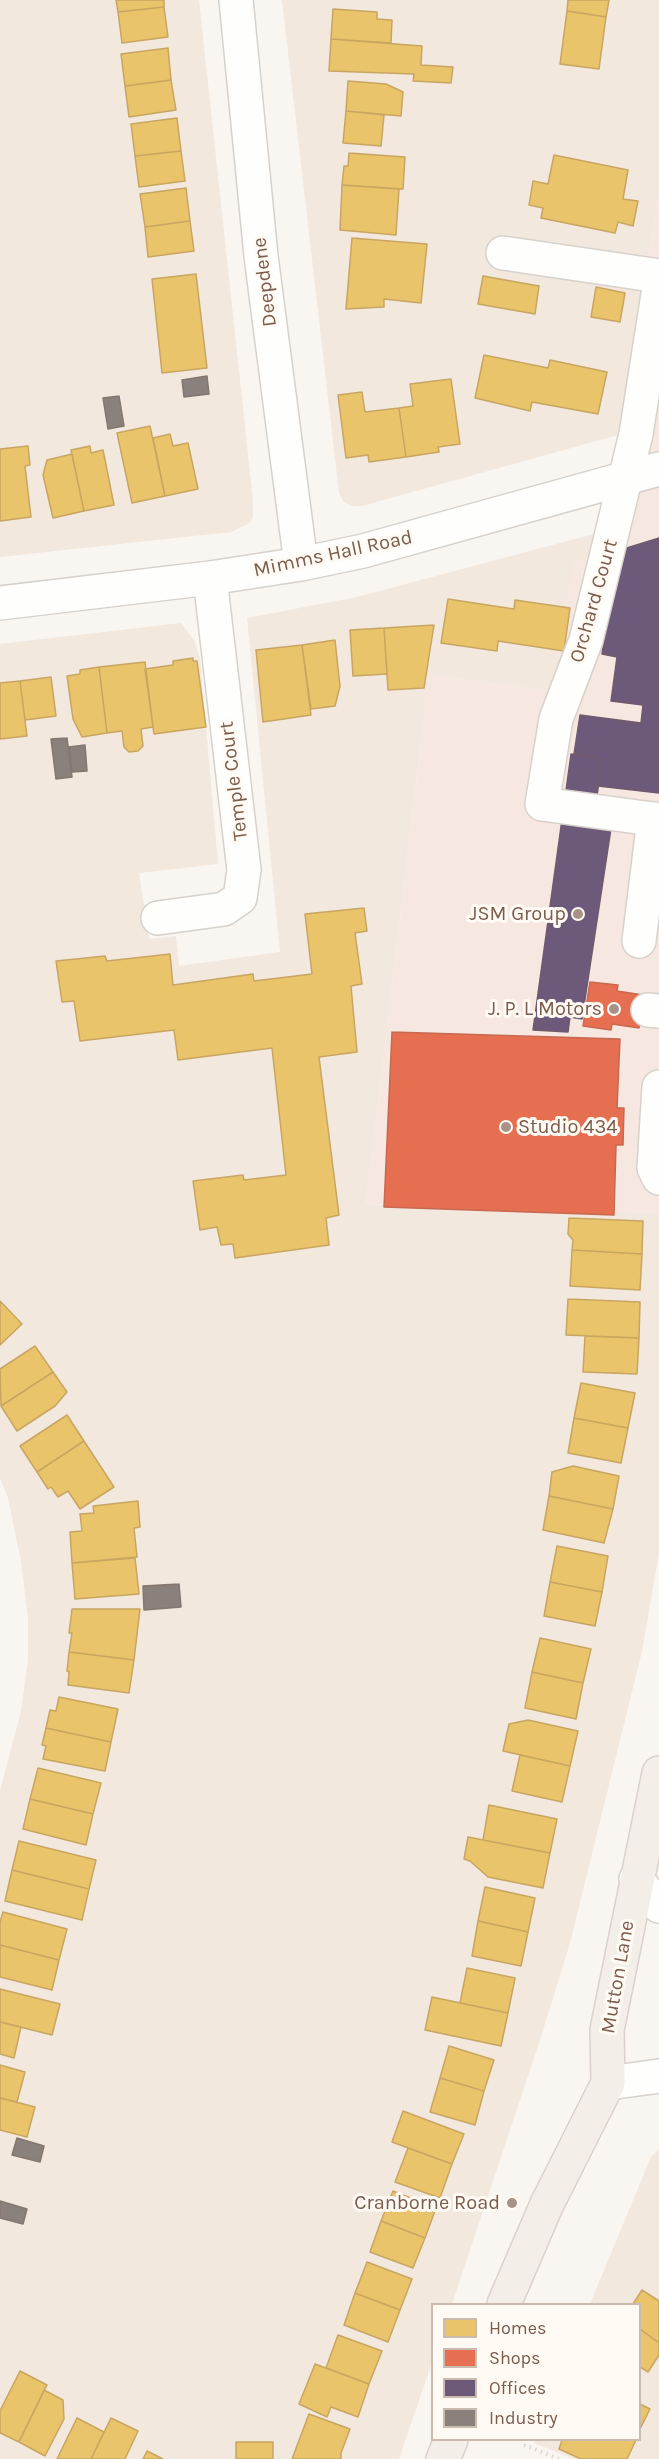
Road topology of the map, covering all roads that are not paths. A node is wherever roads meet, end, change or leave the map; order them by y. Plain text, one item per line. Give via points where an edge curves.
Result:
1 (236, 0) edge
2 (503, 253) dead end
3 (659, 276) edge
4 (659, 288) edge
5 (659, 469) edge
6 (624, 480) junction
7 (301, 564) junction
8 (210, 578) junction
9 (0, 603) edge
10 (656, 819) edge
11 (158, 918) dead end
12 (639, 941) dead end
13 (659, 1087) edge
14 (659, 1178) edge
15 (659, 1773) edge
16 (636, 1879) junction
17 (659, 1906) edge
18 (659, 2076) edge
19 (608, 2083) junction
20 (504, 2303) edge
21 (450, 2441) edge
22 (443, 2459) edge

1 - 7 street, Deepdene via 261,256
2 - 3 street
4 - 6 street, Orchard Court via 636,434
5 - 6 street, Mimms Hall Road
6 - 7 street, Mimms Hall Road via 363,551
6 - 10 street, Orchard Court via 586,640 556,719 542,804
7 - 8 street, Mimms Hall Road
8 - 9 street, Mimms Hall Road
8 - 11 street, Temple Court via 244,870 240,898 224,909
10 - 12 street
13 - 14 street via 654,1168
15 - 16 main road, Mutton Lane
16 - 17 street
16 - 19 main road, Mutton Lane via 607,2030
18 - 19 street
19 - 20 main road, Mutton Lane via 547,2204
21 - 22 main road

